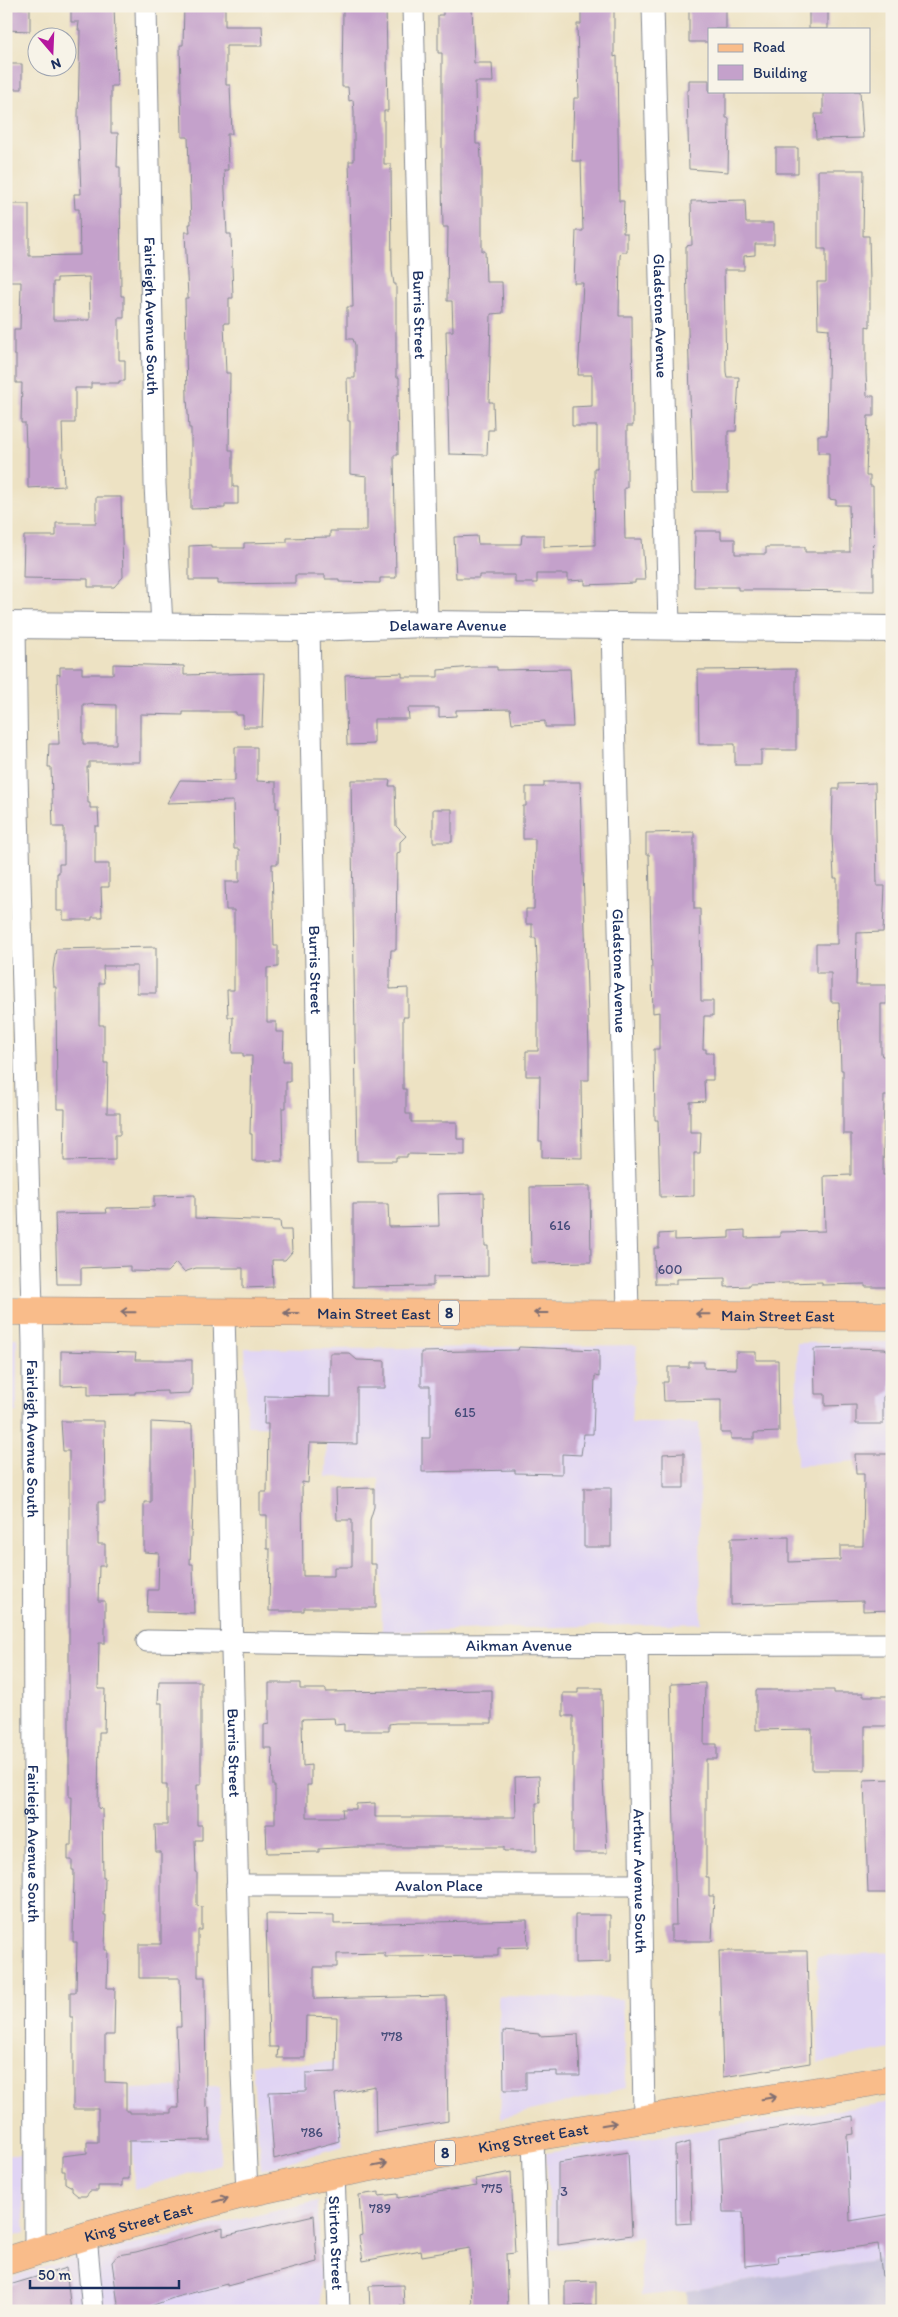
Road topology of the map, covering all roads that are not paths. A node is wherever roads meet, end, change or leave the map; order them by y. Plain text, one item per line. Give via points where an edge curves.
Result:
1 (146, 6) edge
2 (413, 6) edge
3 (653, 6) edge
4 (427, 624) junction
5 (11, 625) edge
6 (162, 626) junction
7 (669, 626) junction
8 (612, 627) junction
9 (309, 628) junction
10 (892, 629) edge
11 (19, 1311) edge
12 (323, 1312) junction
13 (224, 1313) junction
14 (628, 1313) junction
15 (892, 1316) edge
16 (147, 1641) dead end
17 (233, 1642) junction
18 (637, 1643) junction
19 (892, 1644) edge
20 (237, 1885) junction
21 (641, 1885) junction
22 (892, 2079) edge
23 (644, 2118) junction
24 (533, 2137) junction
25 (334, 2174) junction
26 (247, 2193) junction
27 (86, 2236) junction
28 (34, 2252) junction
29 (6, 2261) edge
30 (93, 2311) edge
31 (338, 2311) edge
32 (538, 2311) edge

1 - 6 street, Fairleigh Avenue South via 155,474
2 - 4 street, Burris Street
3 - 7 street, Gladstone Avenue
4 - 8 street, Delaware Avenue
4 - 9 street, Delaware Avenue
5 - 6 street, Delaware Avenue
5 - 11 street, Fairleigh Avenue South via 17,775
6 - 9 street, Delaware Avenue
7 - 8 street, Delaware Avenue
7 - 10 street, Delaware Avenue
8 - 14 street, Gladstone Avenue
9 - 12 street, Burris Street
13 -> 11 main road, Main Street East / 8
11 - 28 street, Fairleigh Avenue South
12 -> 13 main road, Main Street East / 8
14 -> 12 main road, Main Street East / 8
13 - 17 street, Burris Street
15 -> 14 main road, Main Street East / 8
16 - 17 street, Aikman Avenue
17 - 18 street, Aikman Avenue via 393,1645
17 - 20 street, Burris Street
18 - 19 street, Aikman Avenue
18 - 21 street, Arthur Avenue South
20 - 21 street, Avalon Place
20 - 26 street, Burris Street
21 - 23 street, Arthur Avenue South
23 -> 22 main road, King Street East / 8
24 -> 23 main road, King Street East / 8
25 -> 24 main road, King Street East / 8
24 - 32 street
25 - 26 main road, King Street East / 8
25 - 31 street, Stirton Street
27 -> 26 main road, King Street East / 8
27 - 28 main road, King Street East / 8
27 - 30 street
28 - 29 main road, King Street East / 8

